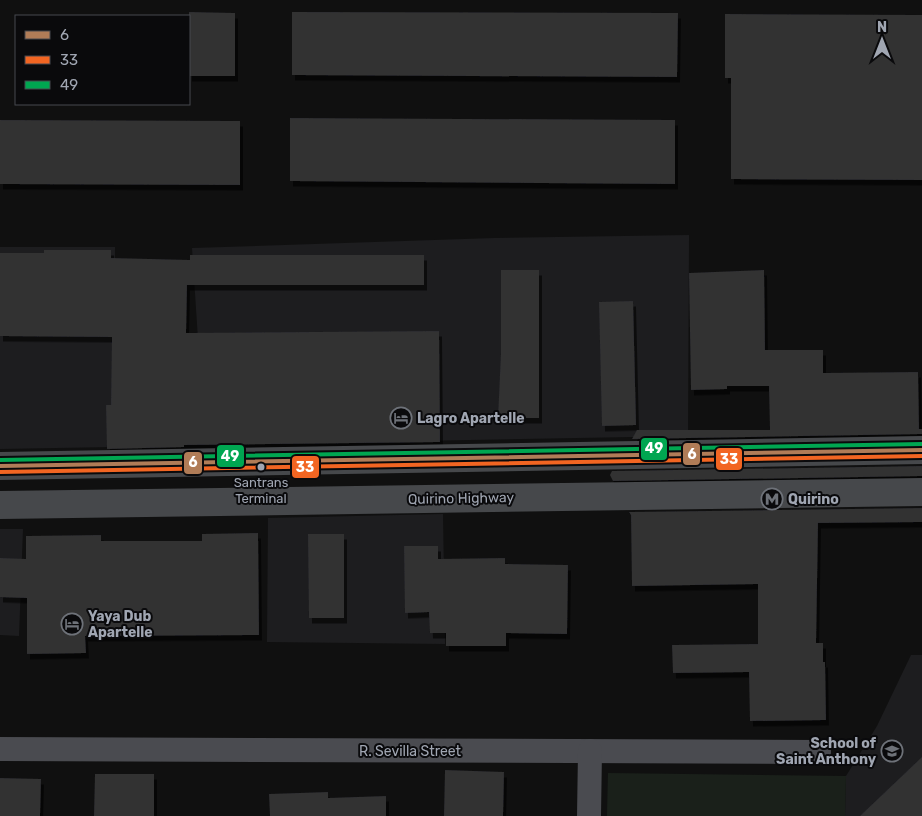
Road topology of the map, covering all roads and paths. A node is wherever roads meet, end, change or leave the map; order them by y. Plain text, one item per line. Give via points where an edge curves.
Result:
1 (922, 450) edge
2 (0, 466) edge
3 (922, 492) edge
4 (0, 504) edge
5 (0, 749) edge
6 (590, 751) junction
7 (819, 752) dead end
8 (589, 816) edge

1 - 2 main road
3 - 4 main road, Quirino Highway
5 - 6 street, R. Sevilla Street
6 - 7 street, R. Sevilla Street
6 - 8 street

